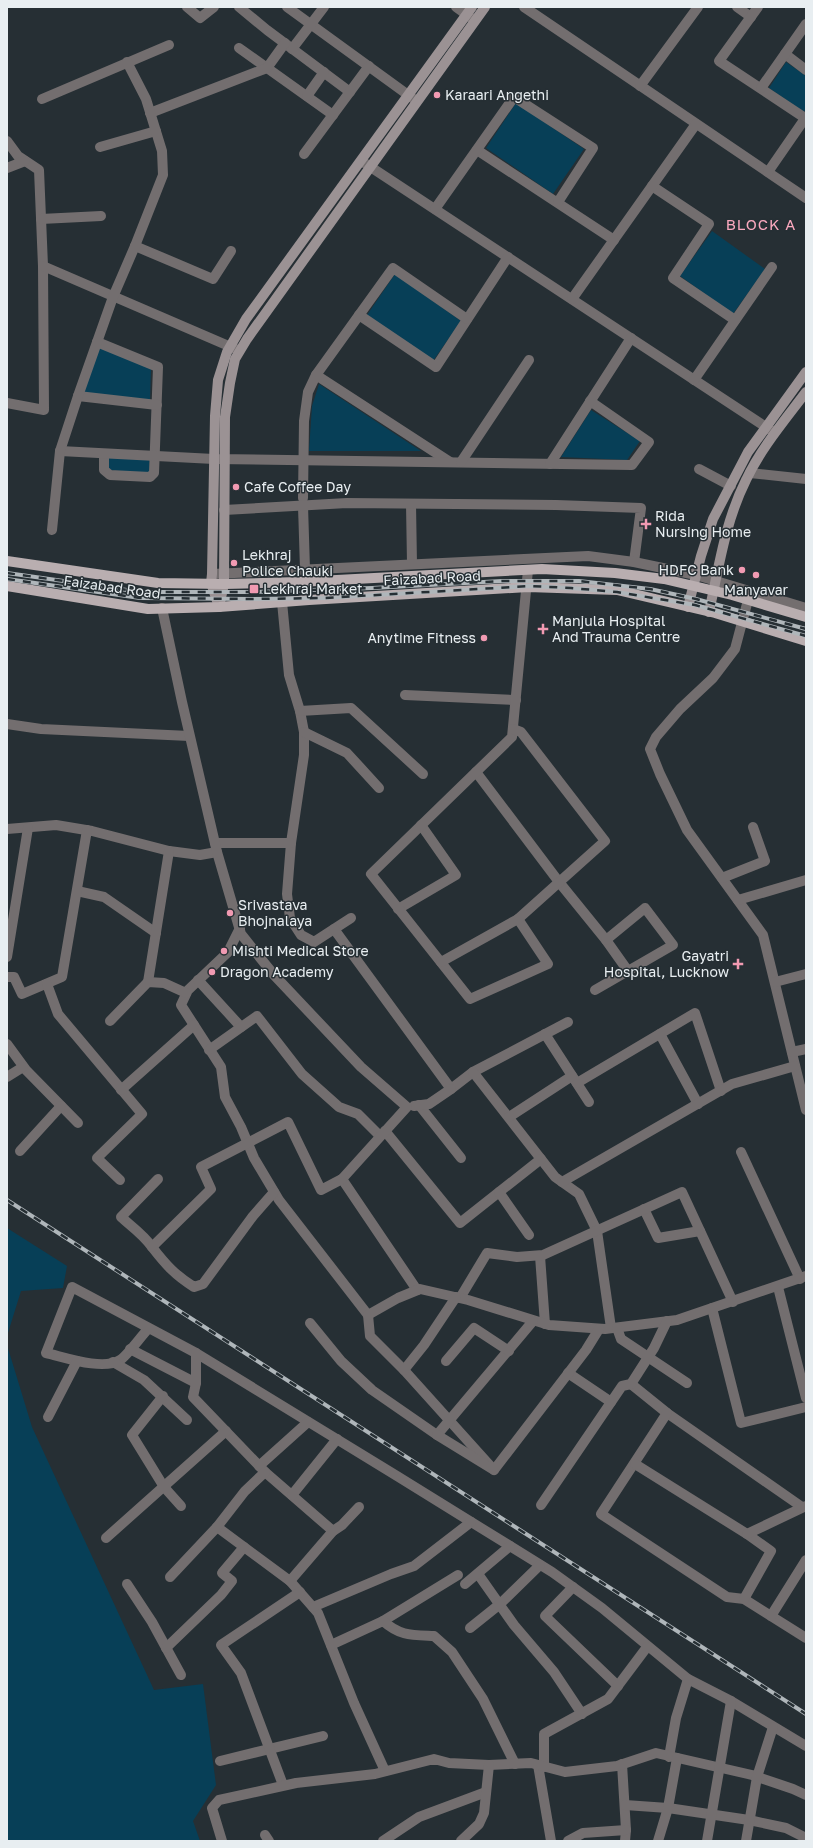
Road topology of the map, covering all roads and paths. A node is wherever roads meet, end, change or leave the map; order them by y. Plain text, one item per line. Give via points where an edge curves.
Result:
1 (187, 7) edge
2 (214, 7) edge
3 (239, 7) edge
4 (287, 7) edge
5 (324, 7) edge
6 (456, 7) edge
7 (485, 7) edge
8 (524, 7) edge
9 (698, 7) edge
10 (737, 7) edge
11 (758, 7) edge
12 (469, 11) edge
13 (751, 17) junction
14 (475, 21) junction
15 (311, 24) junction
16 (806, 24) edge
17 (169, 45) dead end
18 (289, 46) junction
19 (239, 48) dead end
20 (785, 54) junction
21 (127, 62) junction
22 (369, 66) junction
23 (267, 68) junction
24 (806, 70) edge
25 (324, 72) junction
26 (640, 86) junction
27 (761, 88) junction
28 (350, 92) junction
29 (408, 95) junction
30 (307, 96) junction
31 (42, 99) dead end
32 (417, 102) junction
33 (150, 113) junction
34 (333, 115) junction
35 (806, 117) edge
36 (696, 124) junction
37 (156, 131) junction
38 (7, 141) edge
39 (100, 147) dead end
40 (477, 150) junction
41 (304, 154) dead end
42 (361, 160) junction
43 (25, 161) junction
44 (371, 166) junction
45 (7, 168) edge
46 (768, 172) junction
47 (652, 186) junction
48 (806, 198) edge
49 (558, 202) junction
50 (435, 209) junction
51 (101, 216) dead end
52 (41, 219) junction
53 (614, 240) junction
54 (135, 246) junction
55 (231, 251) dead end
56 (508, 257) junction
57 (43, 266) junction
58 (772, 267) dead end
59 (113, 297) junction
60 (572, 299) junction
61 (359, 315) junction
62 (467, 319) junction
63 (736, 320) junction
64 (631, 338) junction
65 (97, 342) junction
66 (230, 347) junction
67 (240, 351) junction
68 (529, 360) dead end
69 (806, 372) edge
70 (316, 375) junction
71 (694, 380) junction
72 (806, 392) edge
73 (78, 396) junction
74 (590, 401) junction
75 (7, 403) edge
76 (157, 405) junction
77 (766, 427) junction
78 (776, 434) junction
79 (60, 450) junction
80 (104, 454) junction
81 (155, 456) junction
82 (214, 459) junction
83 (225, 459) junction
84 (304, 460) junction
85 (450, 462) junction
86 (461, 462) junction
87 (550, 464) junction
88 (699, 469) dead end
89 (750, 473) junction
90 (806, 479) edge
91 (731, 486) junction
92 (303, 502) junction
93 (411, 504) junction
94 (224, 510) junction
95 (52, 530) dead end
96 (7, 561) edge
97 (634, 562) junction
98 (412, 564) junction
99 (305, 569) junction
100 (528, 570) junction
101 (224, 574) junction
102 (696, 575) junction
103 (211, 578) junction
104 (716, 580) junction
105 (224, 584) junction
106 (7, 586) edge
107 (693, 586) junction
108 (528, 587) junction
109 (713, 591) junction
110 (748, 600) junction
111 (282, 602) junction
112 (219, 607) junction
113 (688, 607) junction
114 (162, 608) junction
115 (806, 608) edge
116 (709, 612) junction
117 (806, 618) edge
118 (742, 622) junction
119 (806, 641) edge
120 (405, 695) dead end
121 (516, 700) junction
122 (300, 711) junction
123 (7, 724) edge
124 (513, 729) junction
125 (304, 732) junction
126 (189, 736) junction
127 (476, 772) junction
128 (423, 774) dead end
129 (379, 788) dead end
130 (421, 826) junction
131 (753, 827) dead end
132 (28, 828) junction
133 (7, 829) edge
134 (87, 830) junction
135 (291, 843) junction
136 (216, 848) junction
137 (169, 851) junction
138 (722, 878) junction
139 (806, 880) edge
140 (559, 882) junction
141 (77, 891) junction
142 (738, 900) junction
143 (398, 908) junction
144 (351, 918) dead end
145 (518, 919) junction
146 (240, 928) junction
147 (334, 929) junction
148 (156, 933) junction
149 (606, 940) junction
150 (7, 957) edge
151 (441, 962) junction
152 (628, 971) junction
153 (806, 974) edge
154 (7, 977) edge
155 (198, 980) junction
156 (148, 982) junction
157 (775, 982) junction
158 (47, 984) junction
159 (595, 990) dead end
160 (186, 993) junction
161 (110, 1021) dead end
162 (568, 1022) dead end
163 (194, 1024) junction
164 (241, 1027) junction
165 (545, 1034) junction
166 (660, 1034) junction
167 (7, 1044) edge
168 (806, 1048) edge
169 (209, 1050) junction
170 (792, 1052) junction
171 (795, 1066) junction
172 (24, 1067) junction
173 (473, 1072) junction
174 (7, 1077) edge
175 (575, 1079) junction
176 (451, 1089) junction
177 (122, 1090) junction
178 (721, 1091) junction
179 (589, 1102) dead end
180 (698, 1104) junction
181 (419, 1105) junction
182 (61, 1106) junction
183 (407, 1107) junction
184 (806, 1110) edge
185 (509, 1118) junction
186 (78, 1123) dead end
187 (383, 1134) junction
188 (247, 1142) junction
189 (20, 1152) dead end
190 (741, 1152) dead end
191 (461, 1158) dead end
192 (541, 1159) junction
193 (158, 1179) dead end
194 (342, 1179) junction
195 (120, 1180) dead end
196 (562, 1182) junction
197 (274, 1192) junction
198 (500, 1192) junction
199 (644, 1209) junction
200 (597, 1231) junction
201 (700, 1231) junction
202 (529, 1235) dead end
203 (152, 1247) junction
204 (540, 1256) junction
205 (803, 1278) edge
206 (778, 1287) junction
207 (417, 1290) junction
208 (458, 1298) junction
209 (733, 1302) junction
210 (712, 1308) junction
211 (368, 1315) junction
212 (533, 1321) junction
213 (667, 1321) junction
214 (310, 1323) dead end
215 (545, 1324) junction
216 (149, 1328) junction
217 (614, 1328) junction
218 (599, 1329) junction
219 (130, 1349) junction
220 (509, 1351) junction
221 (196, 1353) junction
222 (648, 1358) junction
223 (77, 1361) junction
224 (446, 1361) dead end
225 (113, 1362) junction
226 (404, 1370) junction
227 (568, 1373) junction
228 (687, 1383) dead end
229 (196, 1384) junction
230 (631, 1384) junction
231 (163, 1396) junction
232 (806, 1398) edge
233 (611, 1402) junction
234 (806, 1407) edge
235 (667, 1413) junction
236 (48, 1417) dead end
237 (187, 1420) dead end
238 (449, 1421) junction
239 (308, 1422) junction
240 (226, 1431) junction
241 (437, 1435) junction
242 (337, 1439) junction
243 (635, 1464) junction
244 (262, 1469) junction
245 (494, 1470) junction
246 (164, 1487) junction
247 (292, 1495) junction
248 (541, 1505) dead end
249 (181, 1506) dead end
250 (359, 1507) dead end
251 (804, 1507) edge
252 (471, 1522) junction
253 (217, 1527) junction
254 (333, 1531) junction
255 (747, 1534) junction
256 (106, 1538) dead end
257 (510, 1546) junction
258 (244, 1547) junction
259 (806, 1560) edge
260 (540, 1565) junction
261 (803, 1571) edge
262 (478, 1574) junction
263 (458, 1575) dead end
264 (170, 1578) dead end
265 (290, 1581) junction
266 (127, 1584) dead end
267 (464, 1584) dead end
268 (573, 1588) junction
269 (300, 1592) junction
270 (744, 1598) junction
271 (500, 1604) junction
272 (313, 1608) junction
273 (771, 1616) junction
274 (382, 1621) junction
275 (470, 1628) dead end
276 (806, 1638) edge
277 (331, 1645) junction
278 (647, 1646) junction
279 (166, 1648) junction
280 (181, 1675) dead end
281 (688, 1679) junction
282 (618, 1686) junction
283 (731, 1701) junction
284 (582, 1714) junction
285 (773, 1728) junction
286 (323, 1736) dead end
287 (806, 1746) edge
288 (270, 1749) junction
289 (673, 1758) junction
290 (220, 1761) dead end
291 (515, 1764) junction
292 (622, 1764) junction
293 (489, 1765) junction
294 (541, 1766) junction
295 (719, 1768) junction
296 (385, 1771) junction
297 (757, 1777) junction
298 (284, 1785) junction
299 (486, 1792) junction
300 (806, 1795) edge
301 (625, 1805) junction
302 (668, 1808) junction
303 (711, 1814) junction
304 (749, 1820) junction
305 (626, 1830) junction
306 (806, 1838) edge
307 (222, 1841) edge
308 (383, 1841) edge
309 (461, 1841) edge
310 (552, 1841) edge
311 (568, 1841) edge
312 (625, 1841) edge
313 (658, 1841) edge
314 (707, 1841) edge
315 (746, 1841) edge

1 - 2 street via 200,18
3 - 18 street
4 - 15 street
5 - 15 street
6 - 12 street
7 - 14 street
8 - 26 street
9 - 26 street
10 - 13 street
11 - 13 street
12 - 14 street
12 - 29 street
13 - 27 street via 719,61
14 - 32 street
15 - 18 street
15 - 22 street
16 - 20 street
17 - 21 street
18 - 23 street
18 - 25 street
19 - 23 street
20 - 24 street
20 - 27 street
21 - 31 street
21 - 33 street via 146,99
22 - 28 street
22 - 29 street
23 - 30 street
23 - 33 street
25 - 28 street
25 - 30 street
26 - 36 street
27 - 35 street
28 - 34 street
29 - 32 street
29 - 42 street
30 - 34 street
32 - 44 street
33 - 37 street
34 - 41 street
35 - 46 street
36 - 46 street
36 - 47 street
37 - 39 street
37 - 54 street via 162,151 163,175
38 - 43 street
40 - 49 street
40 - 49 street via 514,97 593,148
40 - 50 street
42 - 44 street
42 - 66 street via 246,319
43 - 45 street
43 - 52 street via 39,170
44 - 50 street
44 - 67 street
46 - 48 street
47 - 53 street
47 - 63 street via 709,224 673,278
49 - 53 street
50 - 56 street
51 - 52 street
52 - 57 street
53 - 60 street
54 - 55 street via 213,279
54 - 59 street
56 - 60 street
56 - 62 street
57 - 59 street
57 - 75 street via 44,410
58 - 63 street
59 - 65 street
59 - 66 street
60 - 64 street
61 - 62 street via 393,268
61 - 62 street via 436,367
61 - 70 street
63 - 71 street
64 - 71 street
64 - 74 street
65 - 73 street
65 - 76 street via 158,366
66 - 67 street
66 - 82 street via 218,380
67 - 83 street via 235,359 230,383
68 - 86 street
69 - 77 street
70 - 84 street via 308,392 304,421
70 - 85 street
71 - 77 street
72 - 78 street
73 - 76 street
73 - 79 street
74 - 87 street
74 - 87 street via 649,442 632,465
76 - 81 street
77 - 78 street
77 - 91 street via 748,452
78 - 89 street
79 - 80 street
79 - 95 street
80 - 81 street
80 - 81 street via 104,470 110,476 150,477 154,473
81 - 82 street
82 - 83 street
82 - 103 street
83 - 84 street
83 - 94 street
84 - 85 street
84 - 92 street
85 - 86 street
86 - 87 street
88 - 91 street
89 - 90 street
89 - 104 street via 730,519 720,551
91 - 102 street via 713,519
92 - 93 street
92 - 94 street
92 - 99 street
93 - 97 street via 641,508
93 - 98 street
94 - 101 street
96 - 103 main road, Faizabad Road via 158,583
97 - 98 street via 588,556
97 - 102 street
98 - 99 street
99 - 101 street
100 - 105 main road, Faizabad Road
100 - 107 main road, Faizabad Road via 615,573 664,579
100 - 108 street
101 - 103 street
101 - 105 street
102 - 104 street
102 - 107 street
103 - 105 main road, Faizabad Road
103 - 112 street
104 - 109 street
104 - 115 street
105 - 112 street
106 - 114 main road, Faizabad Road via 148,609
107 - 109 main road, Faizabad Road
107 - 113 street
108 - 111 main road, Faizabad Road
108 - 113 main road, Faizabad Road via 617,590
108 - 121 street
109 - 110 main road, Faizabad Road
109 - 116 street
110 - 117 main road, Faizabad Road
110 - 118 street
111 - 112 main road, Faizabad Road
111 - 122 street via 289,675
112 - 114 main road, Faizabad Road
113 - 116 main road, Faizabad Road
114 - 126 street
116 - 118 main road, Faizabad Road
118 - 119 main road, Faizabad Road
118 - 138 street via 735,649 713,678 680,709 656,737 650,749 687,830
120 - 121 street
121 - 124 street
122 - 125 street
122 - 128 street via 351,708
123 - 126 street via 41,729
124 - 127 street via 512,737
124 - 140 street via 521,732 605,840
125 - 129 street via 347,753
125 - 135 street via 304,755
126 - 136 street
127 - 130 street
127 - 140 street
130 - 143 street via 371,874
130 - 143 street via 456,875
131 - 138 street via 765,862
132 - 133 street
132 - 134 street via 56,825
132 - 150 street
134 - 137 street
134 - 141 street
135 - 136 street
135 - 147 street via 287,894 290,918 301,935 314,942
136 - 137 street via 200,855
136 - 146 street
137 - 148 street
138 - 142 street
139 - 142 street
140 - 145 street
140 - 149 street
141 - 148 street via 104,897
141 - 158 street via 62,977
142 - 157 street via 763,935
143 - 151 street
144 - 147 street
145 - 151 street
145 - 151 street via 548,964 470,998
146 - 155 street via 228,952
146 - 183 street via 241,934 274,975 361,1067
147 - 176 street
148 - 156 street
149 - 152 street
149 - 152 street via 645,908 673,946
152 - 159 street
153 - 157 street
154 - 158 street via 14,977 22,994
155 - 160 street
155 - 164 street
156 - 160 street via 164,983
156 - 161 street
157 - 170 street
158 - 177 street via 58,1014
160 - 163 street via 181,1005
162 - 165 street
163 - 169 street
163 - 177 street
164 - 169 street
164 - 187 street via 257,1016 302,1074 339,1107 358,1114
165 - 173 street
165 - 175 street
166 - 175 street
166 - 178 street via 695,1013
166 - 180 street
167 - 172 street
168 - 170 street
169 - 188 street via 221,1068 225,1097
170 - 171 street
171 - 178 street via 732,1084
171 - 184 street
172 - 174 street
172 - 182 street
173 - 176 street
173 - 185 street
175 - 179 street
175 - 185 street
176 - 181 street via 428,1104
177 - 195 street via 142,1114 97,1158
178 - 180 street
180 - 196 street
181 - 183 street
181 - 191 street
182 - 186 street
182 - 189 street
183 - 187 street
185 - 192 street
187 - 194 street
187 - 198 street via 460,1223
188 - 194 street via 288,1122 321,1190
188 - 197 street
188 - 203 street via 201,1167 211,1189
190 - 205 street
192 - 196 street
192 - 198 street
193 - 203 street via 120,1217
194 - 207 street
196 - 200 street via 579,1194
197 - 203 street via 203,1284 194,1287 179,1277
197 - 211 street
198 - 202 street
199 - 200 street
199 - 201 street via 658,1238
199 - 201 street via 682,1192
200 - 204 street
200 - 217 street
201 - 209 street
204 - 208 street via 517,1257 487,1253
204 - 215 street
205 - 206 street
206 - 209 street
206 - 232 street
207 - 208 street
207 - 211 street
208 - 212 street
208 - 226 street
209 - 210 street
210 - 213 street
210 - 234 street via 741,1423
211 - 226 street via 370,1336
212 - 215 street
212 - 220 street
213 - 217 street
213 - 222 street
214 - 241 street via 341,1361 372,1390
215 - 218 street
216 - 219 street
216 - 221 street
216 - 223 street via 72,1286 46,1353
217 - 218 street
217 - 222 street via 621,1339
218 - 227 street
219 - 225 street via 119,1361
219 - 229 street
220 - 224 street via 474,1328
220 - 238 street
221 - 229 street
221 - 239 street
222 - 228 street
222 - 230 street
223 - 225 street via 100,1364
223 - 236 street
225 - 231 street via 144,1380
226 - 238 street
227 - 233 street
227 - 245 street
229 - 240 street via 193,1397
230 - 233 street via 622,1386
230 - 235 street
231 - 237 street
231 - 246 street via 132,1435
233 - 248 street
235 - 243 street
235 - 251 street
238 - 241 street
238 - 245 street
239 - 242 street
239 - 244 street
240 - 244 street
240 - 246 street
241 - 245 street
242 - 247 street
242 - 252 street
243 - 255 street
243 - 270 street via 601,1514 727,1597
244 - 247 street
244 - 253 street
246 - 249 street
246 - 256 street
247 - 254 street
250 - 254 street
251 - 255 street
252 - 257 street
252 - 272 street via 414,1566
253 - 258 street
253 - 264 street
254 - 265 street
255 - 270 street via 771,1552
257 - 260 street
257 - 262 street
258 - 265 street
258 - 279 street via 222,1573 232,1581
259 - 261 street
260 - 268 street
260 - 271 street
261 - 273 street
262 - 267 street
262 - 271 street
263 - 274 street
265 - 269 street
266 - 279 street
268 - 278 street via 602,1608
268 - 282 street via 545,1616
269 - 272 street
269 - 288 street via 221,1645 241,1673
270 - 273 street
271 - 275 street
271 - 284 street via 514,1625 554,1672
272 - 277 street via 318,1613
273 - 276 street
274 - 277 street
274 - 291 street via 392,1630 405,1635 434,1636 452,1652 483,1698
277 - 296 street
278 - 281 street
278 - 282 street
279 - 280 street
281 - 283 street
281 - 289 street via 676,1718
282 - 284 street via 608,1699
283 - 285 street
283 - 295 street
284 - 294 street via 544,1734
285 - 287 street
285 - 297 street
286 - 288 street
288 - 290 street
288 - 298 street
289 - 292 street via 656,1754
289 - 295 street
289 - 302 street
291 - 293 street
291 - 294 street via 531,1763
292 - 294 street via 565,1772
292 - 301 street
293 - 296 street via 449,1763 434,1759
293 - 299 street
294 - 310 street
295 - 297 street
295 - 303 street
296 - 298 street
297 - 300 street
297 - 304 street
298 - 307 street via 230,1797 214,1804 212,1808
299 - 308 street via 419,1818
299 - 309 street via 484,1813 479,1824
301 - 302 street
301 - 305 street
302 - 303 street
302 - 313 street
303 - 304 street
303 - 314 street
304 - 306 street via 786,1828
304 - 315 street
305 - 311 street via 583,1833
305 - 312 street

